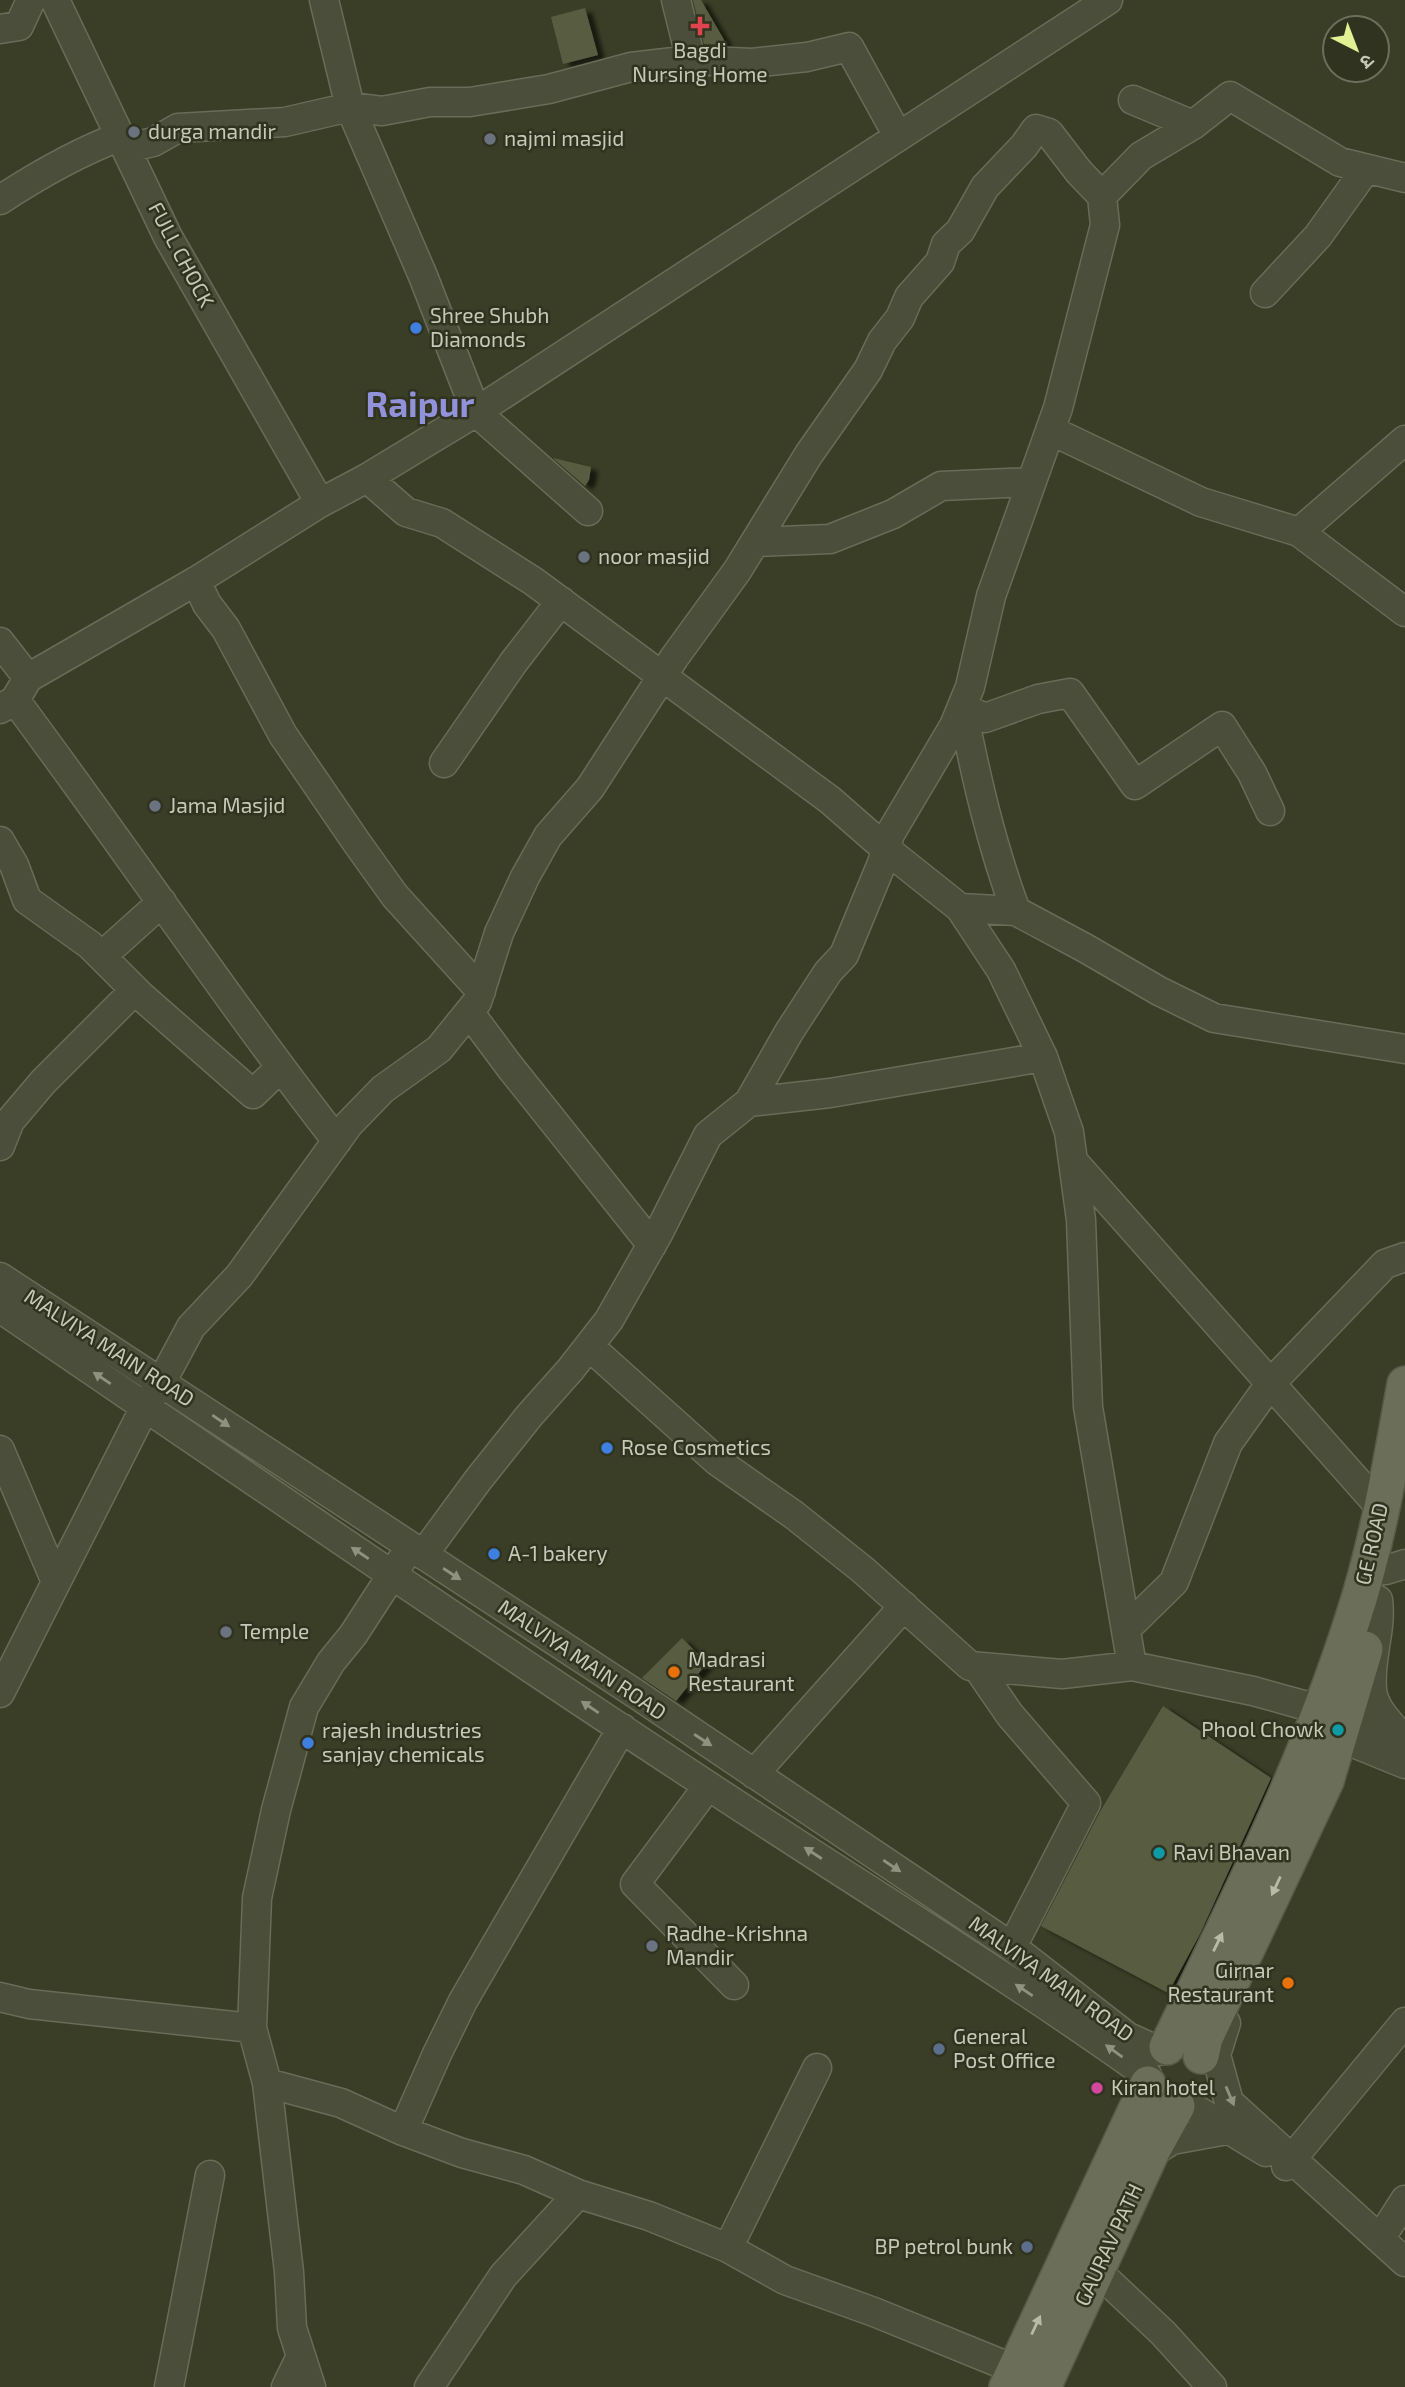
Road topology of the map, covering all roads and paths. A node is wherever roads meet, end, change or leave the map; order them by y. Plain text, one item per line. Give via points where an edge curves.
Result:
1 (31, 0) edge
2 (55, 0) edge
3 (324, 0) edge
4 (677, 0) edge
5 (1108, 0) edge
6 (0, 29) edge
7 (691, 60) junction
8 (1133, 100) dead end
9 (350, 107) junction
10 (1193, 125) junction
11 (898, 136) junction
12 (124, 142) junction
13 (1366, 169) junction
14 (1405, 178) edge
15 (1102, 196) junction
16 (0, 200) edge
17 (1265, 293) dead end
18 (476, 412) junction
19 (1050, 430) junction
20 (1405, 440) edge
21 (367, 478) junction
22 (1031, 482) junction
23 (320, 503) junction
24 (588, 511) dead end
25 (1298, 532) junction
26 (755, 542) junction
27 (196, 581) junction
28 (561, 601) junction
29 (1405, 612) edge
30 (0, 642) edge
31 (663, 676) junction
32 (14, 695) edge
33 (962, 707) junction
34 (444, 763) dead end
35 (1270, 811) dead end
36 (0, 841) edge
37 (886, 849) junction
38 (162, 902) junction
39 (960, 908) junction
40 (1016, 911) junction
41 (102, 956) junction
42 (135, 990) junction
43 (475, 1001) junction
44 (1405, 1049) edge
45 (1043, 1057) junction
46 (280, 1068) junction
47 (749, 1102) junction
48 (337, 1141) junction
49 (0, 1146) edge
50 (1073, 1161) junction
51 (652, 1245) junction
52 (1405, 1257) edge
53 (0, 1277) edge
54 (0, 1308) edge
55 (589, 1346) junction
56 (162, 1381) junction
57 (1270, 1384) junction
58 (1405, 1384) edge
59 (145, 1407) junction
60 (0, 1450) edge
61 (1405, 1475) edge
62 (1381, 1508) junction
63 (416, 1551) junction
64 (394, 1575) junction
65 (1384, 1575) edge
66 (56, 1582) junction
67 (904, 1606) junction
68 (1126, 1629) junction
69 (1132, 1666) junction
70 (977, 1667) junction
71 (0, 1693) edge
72 (1327, 1716) junction
73 (622, 1728) junction
74 (1403, 1736) edge
75 (1376, 1753) junction
76 (1405, 1764) edge
77 (754, 1774) junction
78 (708, 1786) junction
79 (1312, 1810) junction
80 (1252, 1938) junction
81 (1012, 1947) junction
82 (734, 1985) dead end
83 (0, 1997) edge
84 (1405, 2022) edge
85 (252, 2028) junction
86 (1201, 2056) junction
87 (1155, 2064) junction
88 (817, 2068) dead end
89 (267, 2083) junction
90 (1182, 2105) junction
91 (1227, 2130) junction
92 (403, 2131) junction
93 (1151, 2153) junction
94 (1289, 2162) junction
95 (210, 2175) dead end
96 (578, 2194) junction
97 (1405, 2200) edge
98 (1380, 2239) junction
99 (728, 2248) junction
100 (1405, 2262) edge
101 (1097, 2271) junction
102 (301, 2356) junction
103 (1028, 2381) edge
104 (169, 2387) edge
105 (286, 2387) edge
106 (310, 2387) edge
107 (429, 2387) edge
108 (1212, 2387) edge

1 - 6 street via 19,26
2 - 12 street, FULL CHOCK
3 - 9 street
4 - 7 street
5 - 11 street
7 - 9 street via 631,67 550,89 470,102 430,102 382,111
7 - 11 street via 752,63 849,47
8 - 10 street
9 - 12 street via 285,122 178,128 153,142
9 - 18 street
10 - 13 street via 1230,96 1340,162
10 - 15 street via 1141,156
11 - 18 street
12 - 16 street via 84,150
12 - 23 street, FULL CHOCK via 168,237
13 - 14 street
13 - 17 street via 1318,236
15 - 19 street via 1105,225
15 - 26 street via 1049,133 1036,129 985,187 960,231 946,244 940,262 909,297 868,370
18 - 21 street
18 - 24 street
19 - 22 street
19 - 25 street via 1201,502
20 - 25 street
21 - 23 street
21 - 28 street via 406,512 442,523
22 - 26 street via 941,486 893,514 830,539
22 - 33 street via 991,596
23 - 27 street
25 - 29 street
26 - 31 street
27 - 32 street
27 - 43 street via 282,736
28 - 31 street
28 - 34 street
30 - 32 street
31 - 37 street via 830,800
31 - 43 street via 590,788 548,836 499,933
32 - 38 street
33 - 35 street via 985,718 1070,693 1135,785 1222,726
33 - 37 street via 890,834
33 - 40 street via 981,801
36 - 41 street via 27,900
37 - 39 street
37 - 47 street via 844,955 789,1032
38 - 41 street
38 - 46 street
39 - 40 street
39 - 45 street via 1001,970
40 - 44 street via 1214,1018
41 - 42 street
42 - 46 street via 253,1094
42 - 49 street via 43,1082 10,1121
43 - 48 street via 439,1049 383,1088
43 - 51 street via 510,1068
45 - 47 street
45 - 50 street via 1069,1132
46 - 48 street
47 - 51 street via 708,1135
48 - 56 street via 239,1276 191,1326
50 - 57 street
50 - 68 street via 1081,1220 1088,1407
51 - 55 street
52 - 57 street via 1385,1264
53 - 56 street, MALVIYA MAIN ROAD
59 -> 54 street, MALVIYA MAIN ROAD
55 - 63 street
55 - 67 street via 718,1461 794,1515
56 - 59 street
56 -> 63 street, MALVIYA MAIN ROAD
57 - 62 street
57 - 68 street via 1228,1443 1174,1582
58 - 62 main road, GE ROAD
64 -> 59 street, MALVIYA MAIN ROAD
59 - 66 street
60 - 66 street
61 - 65 main road
62 - 65 main road, GE ROAD
63 - 64 street
63 -> 77 street, MALVIYA MAIN ROAD
73 -> 64 street, MALVIYA MAIN ROAD
64 - 85 street via 304,1707 257,1898
65 - 72 main road, GE ROAD via 1354,1616
65 - 74 street via 1371,1691 1381,1714
66 - 71 street
67 - 70 street via 970,1666
67 - 77 street
68 - 69 street
69 - 70 street via 1062,1674
69 - 72 street via 1253,1691
70 - 81 street via 1010,1715 1086,1803
72 - 74 street
72 - 75 street
72 - 79 main road via 1326,1781
87 -> 72 main road
73 - 78 street, MALVIYA MAIN ROAD
73 - 92 street via 463,2001
75 - 76 street
75 - 79 street via 1360,1757
77 -> 81 street, MALVIYA MAIN ROAD
78 - 82 street via 635,1884
87 -> 78 street, MALVIYA MAIN ROAD via 1081,2027
79 -> 80 main road
80 - 86 main road
80 -> 94 street via 1248,1966 1216,2055 1230,2102
81 - 87 street, MALVIYA MAIN ROAD via 1128,2037
83 - 85 street
84 - 94 street
85 - 89 street
86 - 87 main road via 1185,2046
86 - 90 main road via 1206,2084
87 - 90 main road via 1159,2100
103 -> 87 main road
88 - 99 street
89 - 92 street via 341,2103
89 - 102 street via 292,2328
90 - 91 street
90 - 93 main road, GAURAV PATH
91 - 93 street via 1172,2140
91 - 94 street
92 - 96 street via 524,2170
93 - 101 main road, GAURAV PATH
94 - 98 street
95 - 104 street
96 - 99 street
96 - 107 street via 503,2276
97 - 98 street
98 - 100 street
99 - 103 street via 785,2280 874,2312
101 - 103 main road, GAURAV PATH
101 - 108 street
102 - 105 street
102 - 106 street

